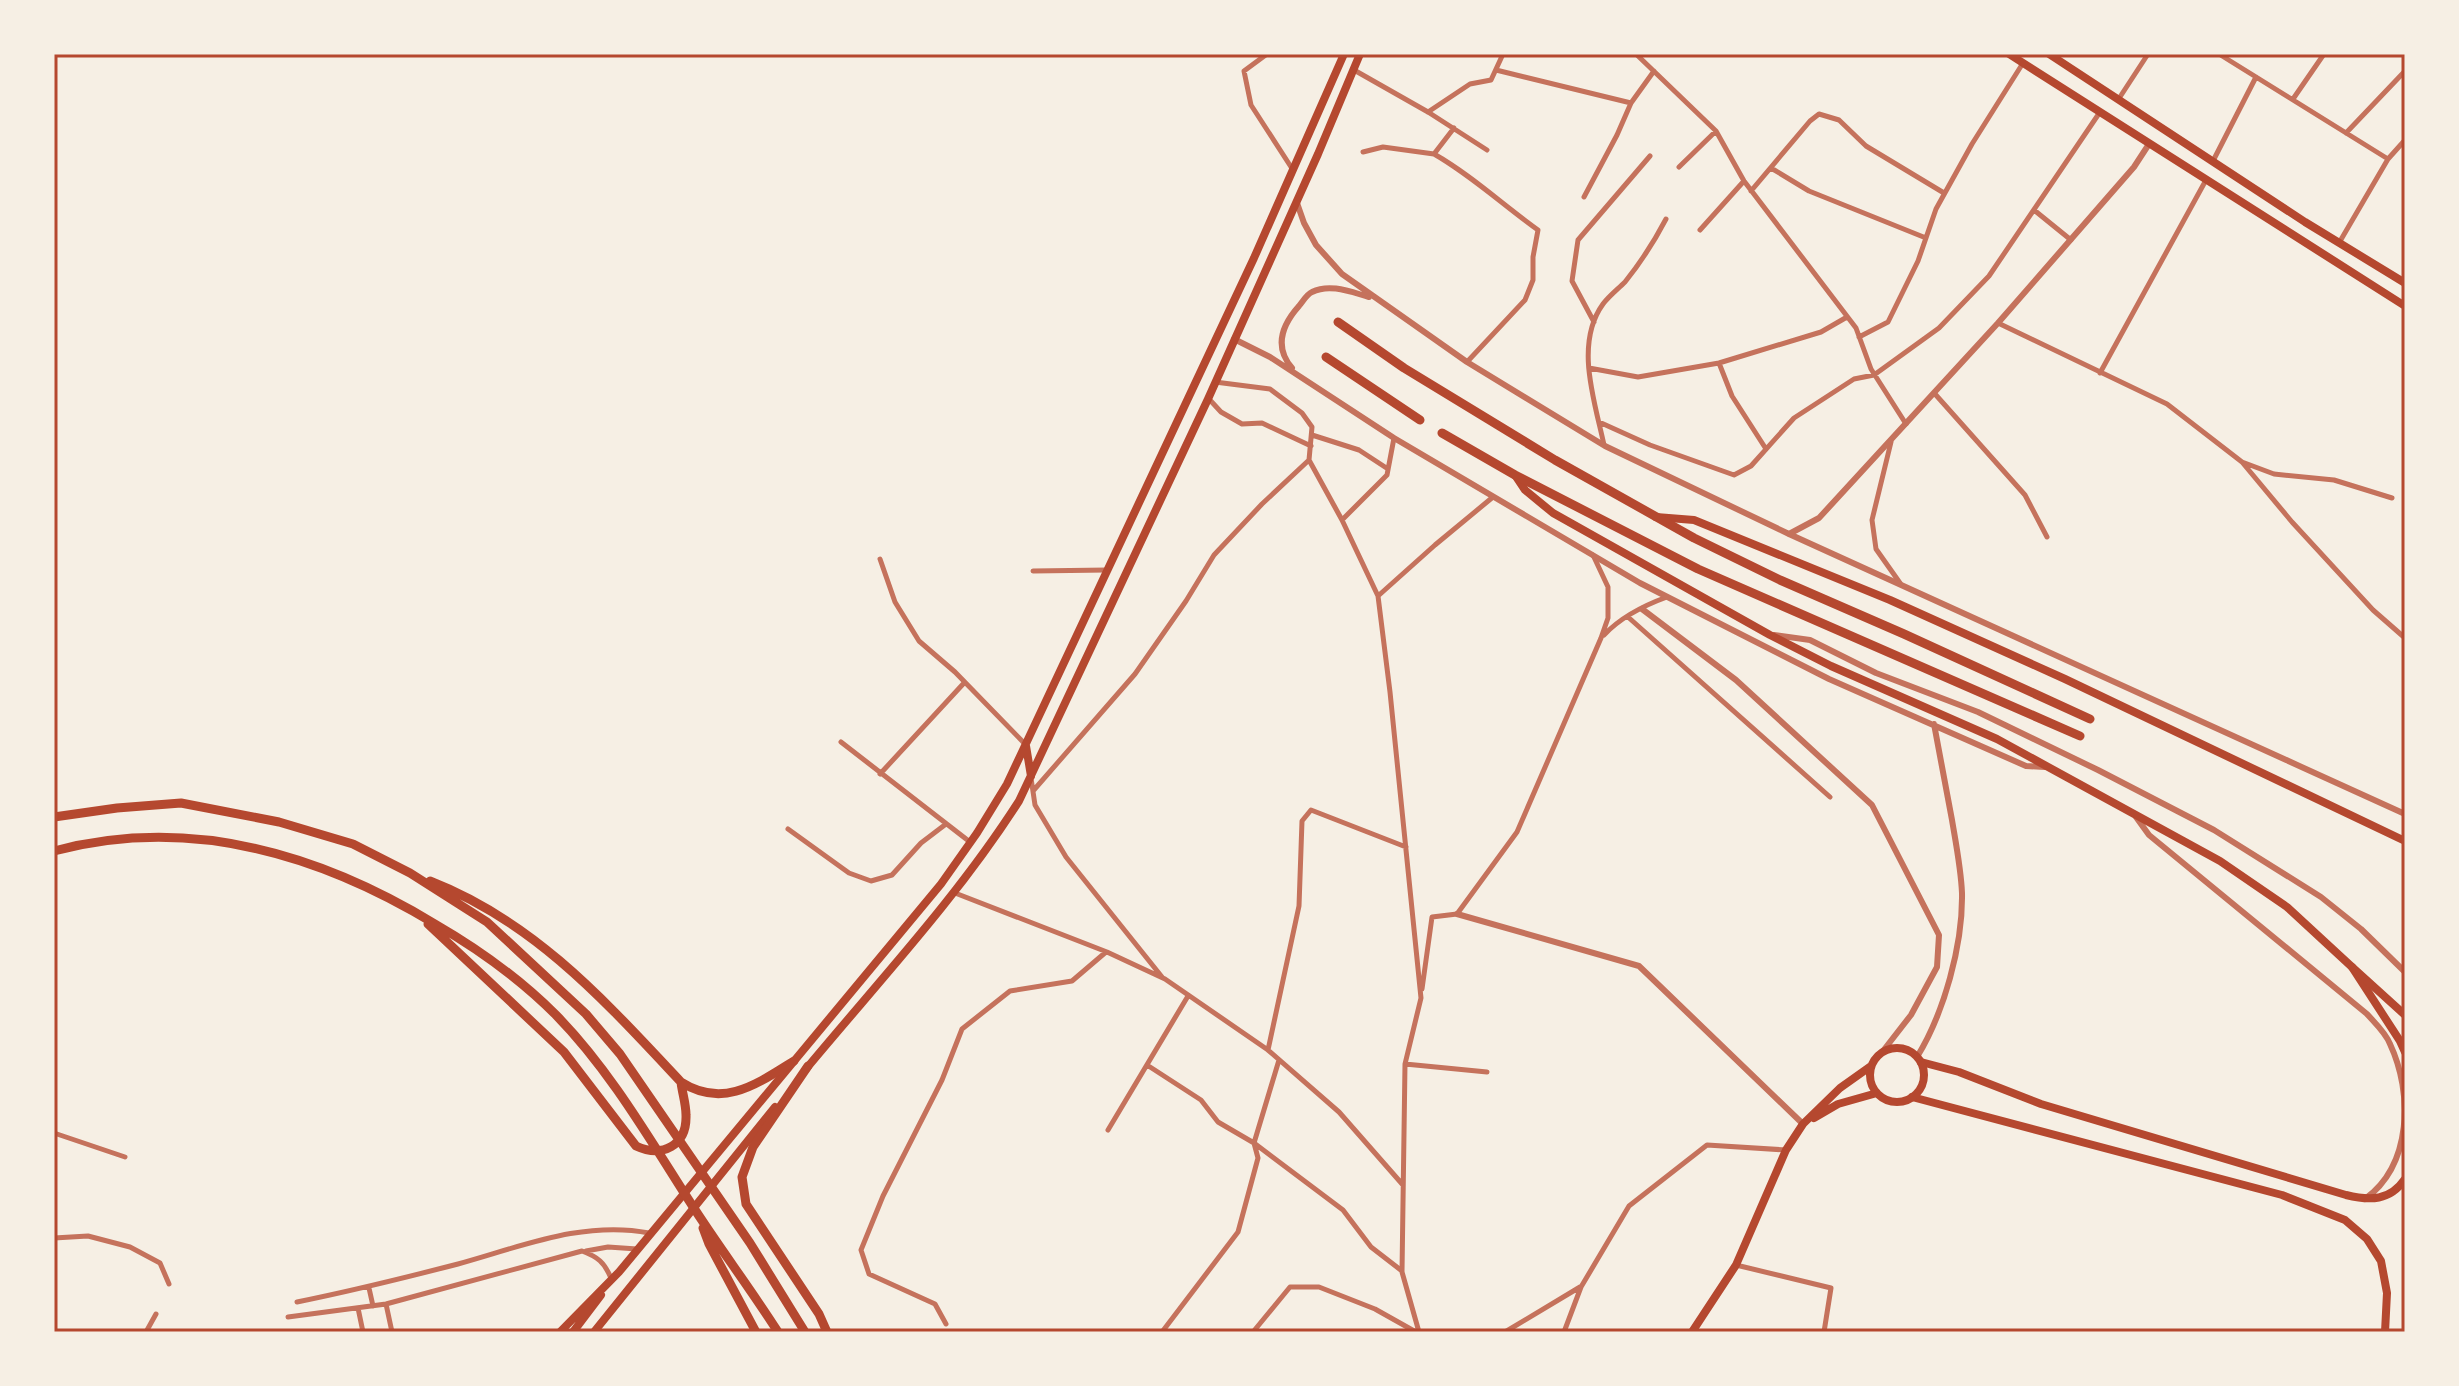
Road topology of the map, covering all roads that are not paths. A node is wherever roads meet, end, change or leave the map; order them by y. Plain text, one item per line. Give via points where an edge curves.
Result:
1 (1267, 54) edge
2 (1344, 54) edge
3 (1360, 54) edge
4 (1503, 54) edge
5 (1636, 54) edge
6 (2009, 54) edge
7 (2049, 54) edge
8 (2148, 54) edge
9 (2219, 54) edge
10 (2324, 54) edge
11 (2023, 63) junction
12 (1353, 70) junction
13 (1496, 70) junction
14 (1654, 71) junction
15 (2405, 71) edge
16 (2256, 77) junction
17 (2293, 99) junction
18 (2117, 100) junction
19 (1631, 103) junction
20 (1428, 112) junction
21 (2104, 114) junction
22 (1454, 128) junction
23 (1716, 131) junction
24 (2346, 133) junction
25 (2405, 140) edge
26 (2149, 144) junction
27 (1487, 150) dead end
28 (1363, 152) dead end
29 (1434, 154) junction
30 (1650, 156) dead end
31 (2388, 159) junction
32 (2213, 162) junction
33 (1679, 167) dead end
34 (1771, 168) junction
35 (1293, 170) junction
36 (2206, 180) junction
37 (1744, 181) junction
38 (1751, 191) junction
39 (1944, 193) junction
40 (1584, 197) dead end
41 (1296, 202) junction
42 (2034, 210) junction
43 (1666, 219) dead end
44 (1700, 230) dead end
45 (1926, 238) junction
46 (2071, 240) junction
47 (2339, 243) junction
48 (2405, 283) edge
49 (1375, 299) junction
50 (2405, 306) edge
51 (1847, 317) junction
52 (1338, 322) dead end
53 (1595, 323) junction
54 (1998, 323) junction
55 (1859, 337) junction
56 (1234, 339) junction
57 (1326, 357) dead end
58 (1467, 362) junction
59 (1719, 363) junction
60 (1589, 368) junction
61 (2100, 373) junction
62 (1874, 375) junction
63 (1300, 377) junction
64 (1215, 382) junction
65 (1935, 394) junction
66 (1208, 399) junction
67 (1420, 420) dead end
68 (1599, 422) junction
69 (1906, 425) junction
70 (1442, 433) dead end
71 (1312, 435) junction
72 (1394, 438) junction
73 (1891, 442) junction
74 (1311, 446) junction
75 (1605, 446) junction
76 (1766, 449) junction
77 (1309, 460) junction
78 (2242, 462) junction
79 (1388, 469) junction
80 (1515, 475) junction
81 (1493, 497) junction
82 (2392, 498) dead end
83 (1656, 516) junction
84 (1342, 520) junction
85 (1789, 534) junction
86 (2047, 537) dead end
87 (1593, 555) junction
88 (880, 559) dead end
89 (1108, 570) junction
90 (1033, 571) dead end
91 (1901, 584) junction
92 (1378, 596) junction
93 (1667, 597) junction
94 (1642, 609) junction
95 (1628, 617) junction
96 (1770, 635) junction
97 (1601, 638) junction
98 (2405, 638) edge
99 (964, 683) junction
100 (2090, 719) dead end
101 (1934, 724) junction
102 (2080, 736) dead end
103 (841, 742) dead end
104 (1026, 745) junction
105 (2053, 768) junction
106 (880, 774) junction
107 (1031, 777) junction
108 (1033, 791) junction
109 (1830, 797) dead end
110 (2131, 811) junction
111 (2405, 814) edge
112 (55, 816) edge
113 (946, 824) junction
114 (788, 829) dead end
115 (2405, 841) edge
116 (970, 842) junction
117 (1406, 847) junction
118 (54, 851) edge
119 (410, 873) junction
120 (955, 893) junction
121 (410, 908) junction
122 (1457, 914) junction
123 (1107, 952) junction
124 (1937, 967) junction
125 (2352, 967) junction
126 (1952, 970) junction
127 (2405, 972) edge
128 (1165, 979) junction
129 (1188, 996) junction
130 (1421, 998) junction
131 (2405, 1015) edge
132 (1268, 1050) junction
133 (1883, 1051) junction
134 (2405, 1052) edge
135 (1919, 1059) junction
136 (1279, 1060) junction
137 (794, 1061) junction
138 (1405, 1064) junction
139 (1147, 1065) junction
140 (808, 1066) junction
141 (1871, 1066) junction
142 (1487, 1072) dead end
143 (681, 1082) junction
144 (1877, 1093) junction
145 (1912, 1097) junction
146 (1803, 1124) junction
147 (1108, 1130) dead end
148 (54, 1133) edge
149 (1254, 1143) junction
150 (1786, 1150) junction
151 (125, 1157) dead end
152 (2405, 1179) edge
153 (1405, 1186) junction
154 (2364, 1200) junction
155 (698, 1214) junction
156 (649, 1233) junction
157 (54, 1238) edge
158 (637, 1249) junction
159 (582, 1251) junction
160 (1736, 1265) junction
161 (1402, 1272) junction
162 (615, 1275) junction
163 (169, 1284) dead end
164 (1581, 1287) junction
165 (369, 1288) junction
166 (297, 1302) dead end
167 (386, 1304) junction
168 (373, 1306) junction
169 (358, 1308) junction
170 (156, 1314) dead end
171 (288, 1317) dead end
172 (946, 1324) dead end
173 (146, 1332) edge
174 (363, 1332) edge
175 (392, 1332) edge
176 (560, 1332) edge
177 (573, 1332) edge
178 (596, 1332) edge
179 (756, 1332) edge
180 (778, 1332) edge
181 (805, 1332) edge
182 (827, 1332) edge
183 (1162, 1332) edge
184 (1253, 1332) edge
185 (1418, 1332) edge
186 (1505, 1332) edge
187 (1564, 1332) edge
188 (1692, 1332) edge
189 (1824, 1332) edge
190 (2385, 1332) edge

1 - 35 street via 1244,71 1251,105
2 - 35 main road
3 - 12 main road
4 - 13 street
5 - 14 street
6 - 11 main road
7 - 18 main road
8 - 18 street
9 - 16 street
10 - 17 street
11 - 21 main road
11 - 39 street
12 - 20 street
12 - 41 main road
13 - 19 street
13 - 20 street via 1491,80 1470,84
14 - 19 street
14 - 23 street
15 - 24 street
16 - 17 street
16 - 32 street
17 - 24 street
18 - 21 main road
18 - 32 main road
19 - 40 street
20 - 22 street
21 - 26 main road
21 - 42 street
22 - 27 street
22 - 29 street
23 - 33 street
23 - 37 street
24 - 31 street
25 - 31 street
26 - 36 main road
26 - 46 street
28 - 29 street via 1383,147
29 - 58 street via 1460,168 1538,230 1533,280 1525,300
30 - 53 street via 1578,240 1572,281
31 - 47 street
32 - 47 main road
34 - 38 street
34 - 39 street via 1819,114 1839,120 1866,146
34 - 45 street via 1809,191
35 - 89 main road
36 - 50 main road
36 - 61 street
37 - 38 street
37 - 44 street
38 - 51 street
39 - 45 street
41 - 49 street via 1316,245
41 - 56 main road
42 - 46 street
42 - 62 street via 1989,276 1939,328
43 - 53 street
45 - 55 street via 1888,322
46 - 54 street
47 - 48 main road
49 - 58 street
49 - 63 street via 1331,288 1311,292 1291,315 1281,341 1283,356
51 - 55 street
51 - 59 street via 1821,332
52 - 83 highway via 1404,368
53 - 60 street
54 - 61 street
54 - 65 street
55 - 62 street
56 - 63 street
56 - 64 main road
57 - 67 highway
58 - 75 street
59 - 60 street via 1638,377
59 - 76 street via 1732,396
60 - 68 street
61 - 78 street via 2167,404
62 - 69 street
62 - 76 street via 1854,379 1794,418
63 - 72 street
64 - 66 main road
64 - 71 street via 1270,389 1302,413
65 - 69 street
65 - 86 street via 2025,495
66 - 74 street via 1242,424 1262,423
66 - 107 main road
68 - 75 street
68 - 76 street via 1734,475
69 - 73 street
70 - 80 highway
71 - 74 street
71 - 79 street via 1359,450
72 - 79 street
72 - 81 street
73 - 85 street via 1819,518
73 - 91 street via 1872,520 1876,549
74 - 77 street
75 - 85 street
77 - 84 street
77 - 108 street via 1214,555 1135,674
78 - 82 street via 2274,474 2334,480
78 - 98 street via 2373,610
79 - 84 street
80 - 96 main road via 1553,513
80 - 102 highway via 1698,569
81 - 87 street
81 - 92 street
83 - 100 highway via 1780,580
83 - 115 main road via 1694,520 1890,600
84 - 92 street
85 - 91 street
87 - 93 street
87 - 97 street via 1608,587 1608,618
88 - 99 street via 895,602 919,641
89 - 90 street
89 - 104 main road
91 - 111 street
92 - 117 street
93 - 94 street
93 - 101 street via 1829,679
94 - 95 street
94 - 124 street via 1736,680 1872,805 1939,935
95 - 97 street
95 - 109 street
96 - 105 main road
96 - 127 street via 1810,640 1876,673 1978,712 2214,830 2321,897
97 - 122 street via 1517,832
99 - 104 street
99 - 106 street
101 - 105 street via 2026,766
101 - 126 street via 1962,894
103 - 106 street
104 - 107 main road
104 - 116 main road
105 - 110 main road
106 - 113 street
107 - 108 street
107 - 120 main road
108 - 128 street via 1035,805 1066,857
110 - 125 main road via 2220,861 2287,907
110 - 154 street via 2149,835 2367,1014 2390,1041 2402,1080 2399,1156 2384,1182
112 - 119 highway via 181,803 353,844
113 - 114 street via 892,875 871,881 849,873
113 - 116 street
116 - 137 main road
117 - 130 street
117 - 132 street via 1311,810 1302,821 1299,906
118 - 121 highway via 122,838 181,837 289,855
119 - 143 highway via 494,910 546,949 599,995
119 - 181 highway via 487,922 586,1014 620,1054
120 - 123 street
120 - 140 main road
121 - 143 highway via 564,1052 636,1146 650,1152 669,1149 681,1135 687,1117
121 - 155 highway via 515,976 558,1017 622,1099
122 - 130 street via 1432,917
122 - 146 street via 1639,966
123 - 128 street
123 - 172 street via 1072,981 1010,991 962,1029 883,1196 861,1250 869,1274 935,1304
124 - 126 street
124 - 133 street via 1911,1015
125 - 131 main road
125 - 134 main road
126 - 135 street
128 - 129 street
129 - 132 street
129 - 139 street
130 - 138 street
132 - 136 street
133 - 135 main road via 1901,1048
133 - 141 main road
135 - 145 main road via 1924,1077
135 - 154 main road via 2041,1104
136 - 149 street
136 - 153 street via 1339,1112
137 - 143 highway via 737,1093 718,1095
137 - 156 main road
138 - 142 street
138 - 153 street
139 - 147 street
139 - 149 street via 1201,1100 1218,1122
140 - 178 main road
140 - 182 highway via 753,1147 742,1177 746,1204
141 - 144 main road via 1870,1080
141 - 146 main road
144 - 145 main road via 1898,1102
144 - 146 main road via 1838,1104
145 - 190 main road via 2282,1195 2345,1220 2381,1261 2387,1293
146 - 150 main road
148 - 151 street
149 - 161 street via 1343,1210 1371,1247
149 - 183 street via 1258,1158 1238,1232
150 - 160 main road
150 - 164 street via 1707,1145 1629,1206
152 - 154 main road via 2383,1198
153 - 161 street
155 - 179 highway
155 - 180 highway
156 - 158 main road
156 - 165 street via 576,1232
157 - 163 street via 88,1236 130,1247 160,1263
158 - 159 street
158 - 162 main road
159 - 162 street via 598,1257
159 - 167 street
160 - 188 main road
160 - 189 street via 1831,1288
161 - 185 street
162 - 176 main road
162 - 177 main road
164 - 186 street
164 - 187 street
165 - 166 street
165 - 168 street
167 - 168 street
167 - 175 street
168 - 169 street
169 - 171 street
169 - 174 street
170 - 173 street
184 - 185 street via 1290,1287 1319,1287

